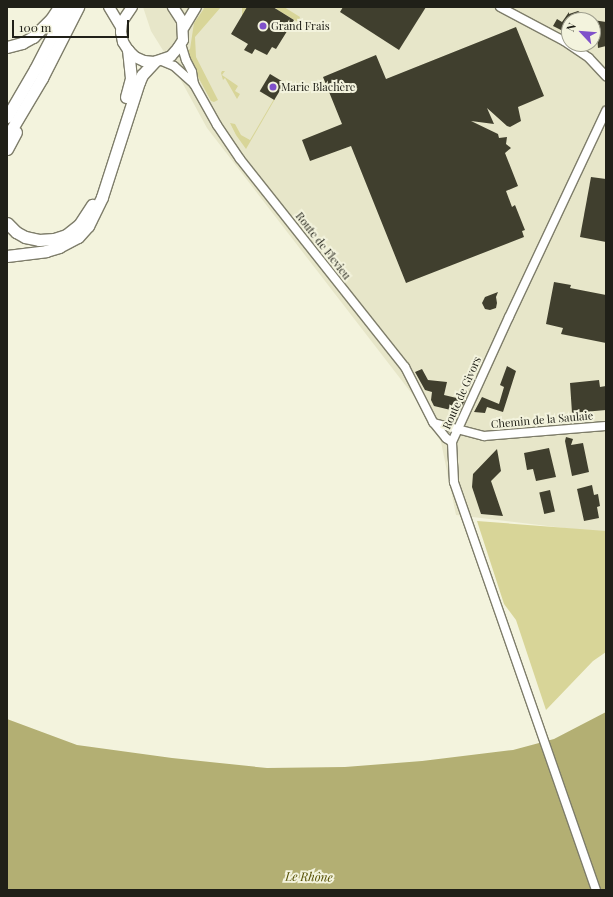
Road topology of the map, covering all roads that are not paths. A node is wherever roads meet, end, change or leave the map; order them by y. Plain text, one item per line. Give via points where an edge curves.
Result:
1 (59, 7) edge
2 (67, 7) edge
3 (78, 7) edge
4 (109, 7) edge
5 (132, 7) edge
6 (173, 7) edge
7 (196, 7) edge
8 (500, 7) edge
9 (121, 27) junction
10 (184, 27) junction
11 (181, 44) junction
12 (7, 47) edge
13 (128, 50) junction
14 (158, 62) junction
15 (606, 76) edge
16 (42, 78) junction
17 (194, 84) junction
18 (606, 111) edge
19 (7, 117) edge
20 (7, 137) edge
21 (7, 149) edge
22 (7, 224) edge
23 (7, 256) edge
24 (433, 422) junction
25 (606, 426) edge
26 (456, 430) junction
27 (452, 442) junction
28 (596, 890) edge

1 - 12 highway via 34,37
2 - 19 highway
3 - 16 highway
4 - 9 main road
5 - 9 main road
6 - 10 main road
7 - 10 main road
8 - 15 street via 570,45 589,58
9 - 13 main road via 123,42
10 - 11 main road
11 - 14 main road via 175,52
11 - 17 street, Route de Flevieu
13 - 14 main road via 139,60
13 - 22 highway via 131,78 97,190 83,221 66,235 43,240 25,237
14 - 17 street, Route de Flevieu via 174,66
14 - 23 highway via 142,75 139,82 102,197 88,226 78,237 59,247
16 - 20 highway
16 - 21 highway
17 - 24 street, Route de Flevieu via 217,125 240,158 405,367
18 - 26 street, Route de Givors
24 - 26 street
24 - 27 street, Route de Flevieu
25 - 26 street, Chemin de la Saulaie via 484,436
26 - 27 street, Route de Givors
27 - 28 street, Route de Givors via 454,482

